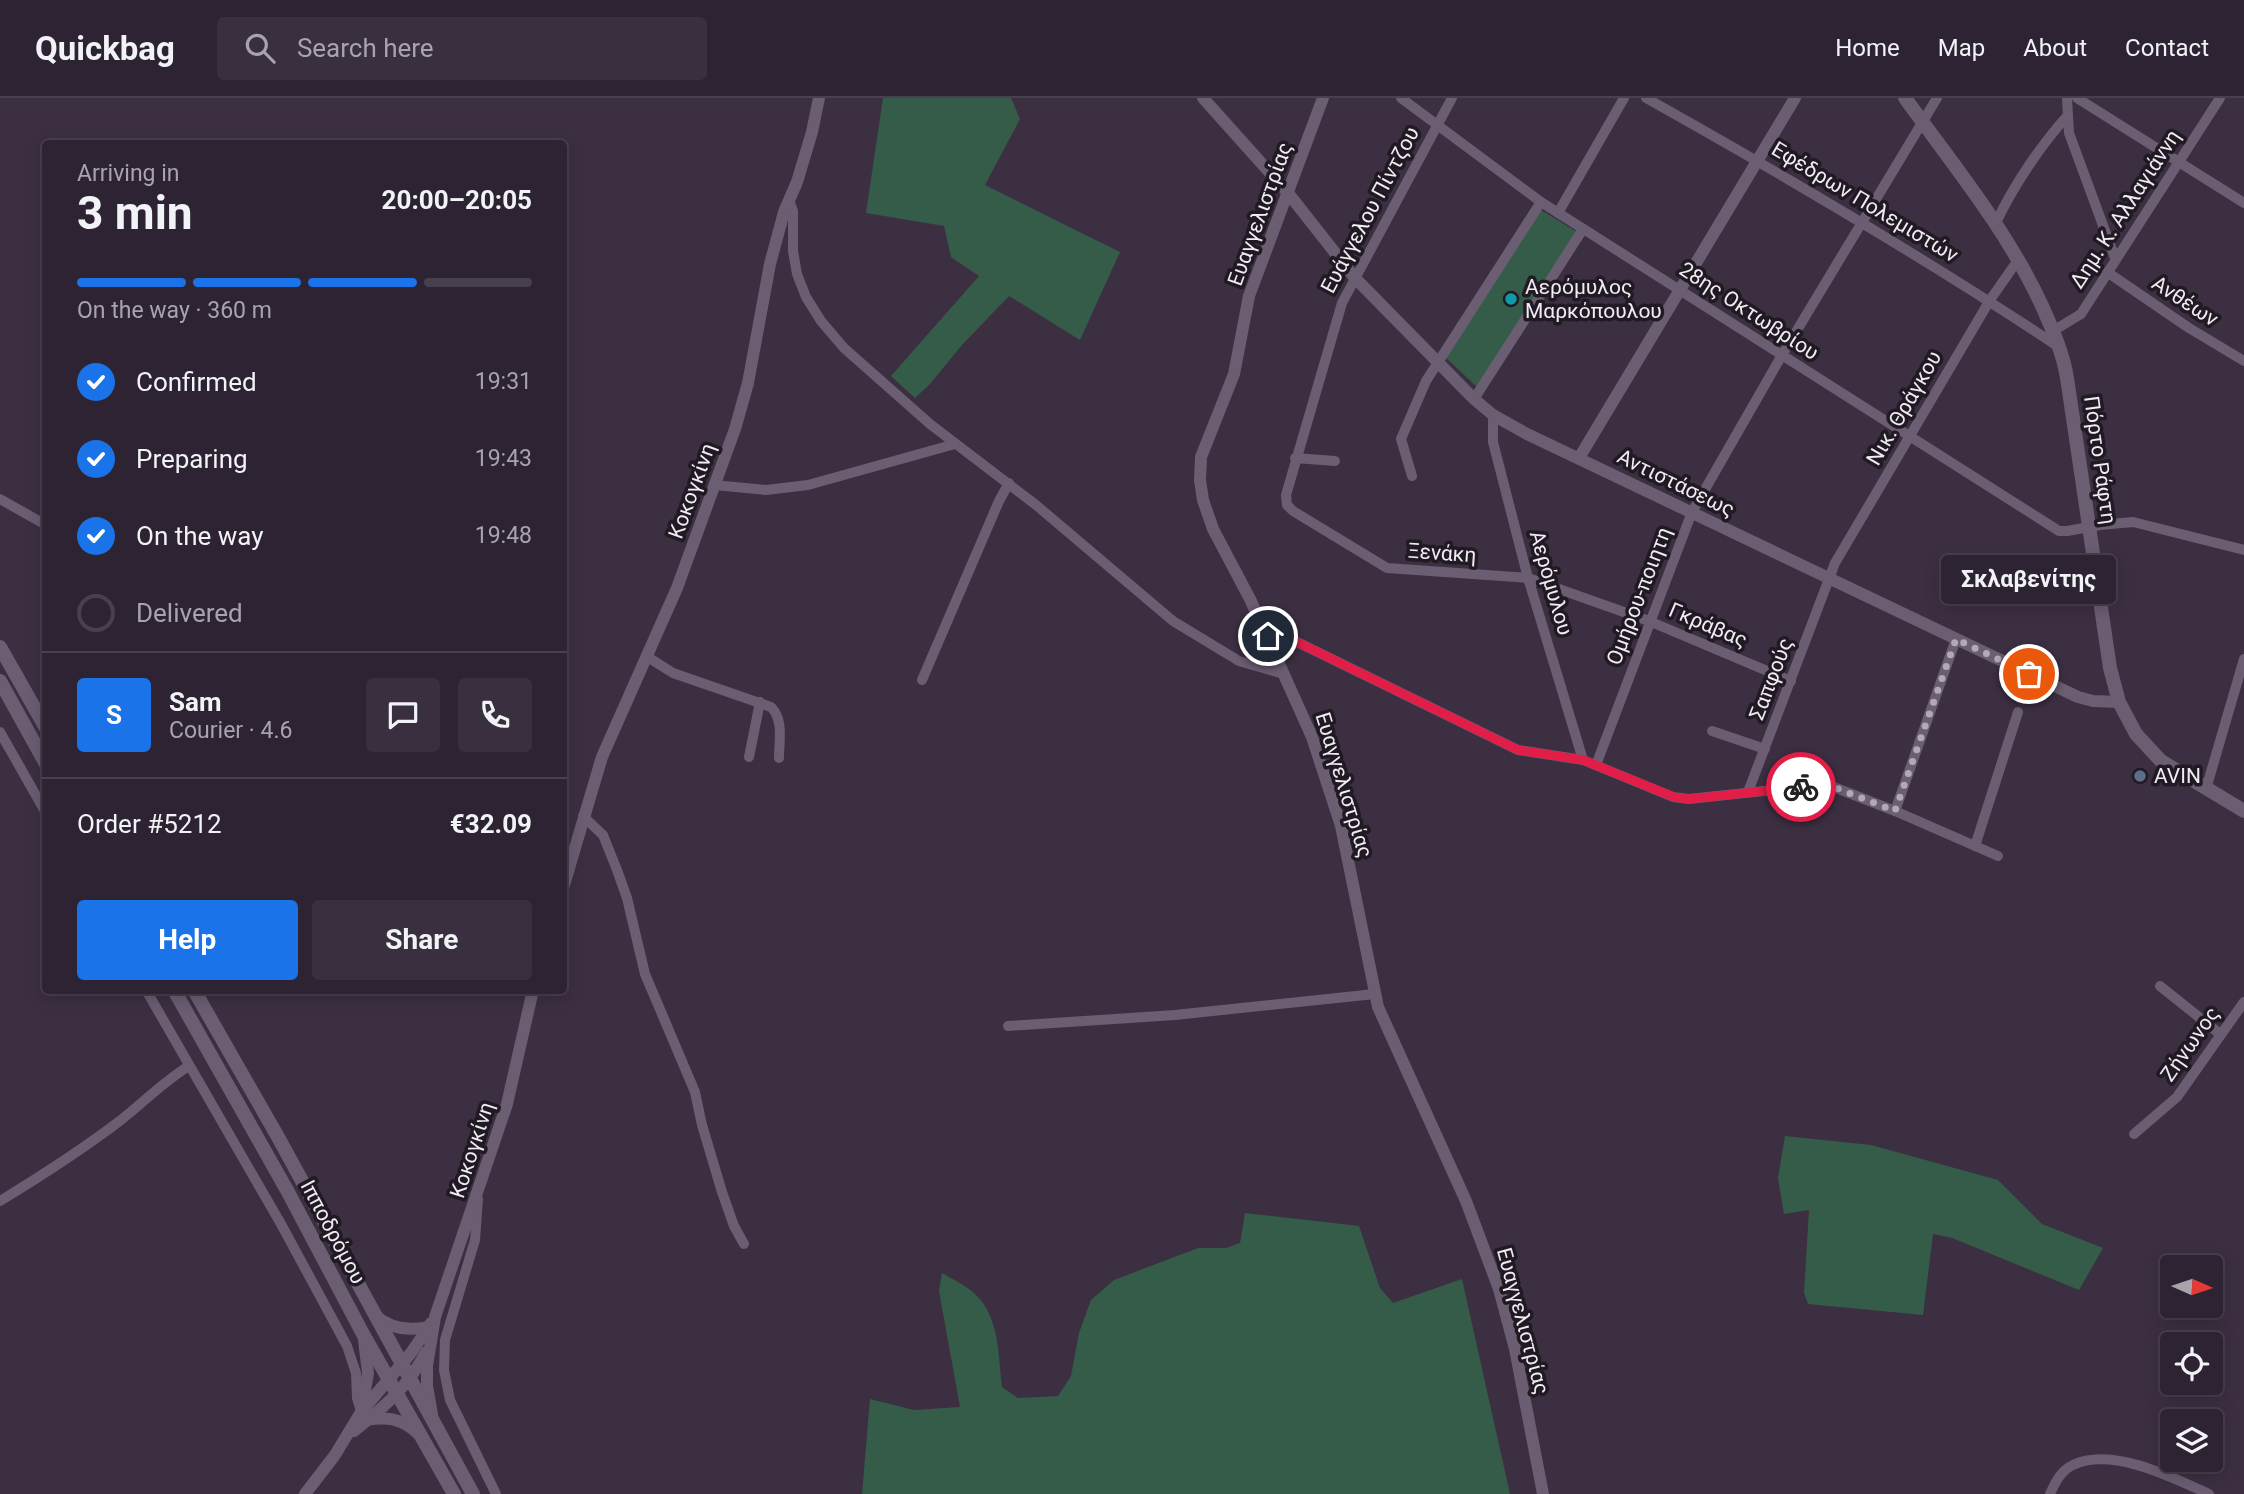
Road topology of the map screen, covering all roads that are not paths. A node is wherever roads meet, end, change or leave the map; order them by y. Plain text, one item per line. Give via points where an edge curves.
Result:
1 (819, 98) edge
2 (1203, 98) edge
3 (1323, 98) edge
4 (1401, 98) edge
5 (1452, 98) edge
6 (1624, 98) edge
7 (1646, 98) edge
8 (1795, 98) edge
9 (1905, 98) edge
10 (1937, 98) edge
11 (2067, 98) edge
12 (2077, 98) edge
13 (2220, 98) edge
14 (2068, 116) junction
15 (1923, 122) junction
16 (1437, 125) junction
17 (1758, 160) junction
18 (2178, 161) junction
19 (1288, 193) junction
20 (789, 200) junction
21 (1541, 202) junction
22 (2244, 203) edge
23 (1558, 213) junction
24 (1863, 222) junction
25 (1996, 223) junction
26 (1583, 229) junction
27 (2115, 258) junction
28 (2018, 260) junction
29 (2107, 272) junction
30 (1355, 278) junction
31 (1680, 290) junction
32 (1990, 300) junction
33 (2053, 331) junction
34 (2060, 347) junction
35 (1782, 355) junction
36 (2244, 361) edge
37 (1437, 363) junction
38 (1474, 399) junction
39 (1493, 415) junction
40 (1910, 437) junction
41 (955, 444) junction
42 (1295, 458) junction
43 (1579, 458) junction
44 (1335, 461) dead end
45 (1412, 476) dead end
46 (1009, 483) junction
47 (714, 485) junction
48 (0, 499) edge
49 (1287, 505) joint
50 (1692, 512) junction
51 (42, 523) edge
52 (2088, 527) junction
53 (2244, 550) edge
54 (1528, 578) junction
55 (1830, 579) junction
56 (1649, 621) junction
57 (1268, 636) junction
58 (1956, 639) junction
59 (0, 647) edge
60 (646, 656) junction
61 (2244, 659) edge
62 (1284, 674) junction
63 (922, 680) dead end
64 (0, 681) edge
65 (1791, 681) junction
66 (760, 702) junction
67 (2119, 702) junction
68 (2018, 712) dead end
69 (42, 721) edge
70 (1712, 731) dead end
71 (0, 733) edge
72 (1765, 749) junction
73 (42, 757) edge
74 (749, 757) dead end
75 (779, 758) dead end
76 (1583, 760) junction
77 (1596, 765) junction
78 (2206, 789) junction
79 (1748, 792) junction
80 (42, 806) edge
81 (1895, 811) junction
82 (2244, 811) edge
83 (583, 816) junction
84 (1975, 846) junction
85 (1998, 856) dead end
86 (567, 875) edge
87 (2160, 986) dead end
88 (148, 994) edge
89 (176, 994) edge
90 (196, 994) edge
91 (532, 994) edge
92 (1376, 994) junction
93 (2244, 1002) edge
94 (1008, 1026) dead end
95 (2220, 1034) junction
96 (189, 1066) junction
97 (2134, 1134) dead end
98 (479, 1191) junction
99 (0, 1201) edge
100 (744, 1244) dead end
101 (372, 1312) junction
102 (432, 1322) junction
103 (363, 1334) junction
104 (429, 1346) junction
105 (401, 1365) junction
106 (388, 1379) junction
107 (409, 1380) junction
108 (397, 1395) junction
109 (364, 1416) junction
110 (434, 1425) junction
111 (421, 1438) junction
112 (305, 1494) edge
113 (454, 1494) edge
114 (473, 1494) edge
115 (496, 1494) edge
116 (1543, 1494) edge
117 (2050, 1494) edge
118 (2209, 1494) edge

1 - 20 street, Κοκογκίνη
2 - 19 street, Αντιστάσεως
3 - 19 street, Ευαγγελιστρίας
4 - 16 street, 28ης Οκτωβρίου
5 - 16 street, Ευάγγελου Πίντζου
6 - 23 street
7 - 17 street, Εφέδρων Πολεμιστών
8 - 17 street
9 - 15 main road, Πόρτο Ράφτη
10 - 15 street, Ομήρου-ποιητη
11 - 14 street
12 - 18 street
13 - 18 street, Δημ. Κ. Αλλαγιάννη
14 - 25 street via 2042,147
14 - 27 street
15 - 24 street, Ομήρου-ποιητη
15 - 25 main road, Πόρτο Ράφτη
16 - 21 street, 28ης Οκτωβρίου
16 - 30 street, Ευάγγελου Πίντζου
17 - 24 street, Εφέδρων Πολεμιστών
17 - 31 street
18 - 22 street
18 - 27 street, Δημ. Κ. Αλλαγιάννη
19 - 30 street, Αντιστάσεως
19 - 57 street, Ευαγγελιστρίας via 1249,296 1234,374 1200,468 1209,519
20 - 41 street via 797,274 821,321 844,348
20 - 47 street, Κοκογκίνη via 770,264 748,383
21 - 23 street, 28ης Οκτωβρίου
21 - 37 street
23 - 26 street, 28ης Οκτωβρίου
24 - 32 street, Εφέδρων Πολεμιστών
24 - 35 street, Ομήρου-ποιητη
25 - 28 main road, Πόρτο Ράφτη
26 - 31 street, 28ης Οκτωβρίου
26 - 38 street
27 - 29 street, Δημ. Κ. Αλλαγιάννη
28 - 32 street, Νικ. Θράγκου
28 - 33 main road, Πόρτο Ράφτη
29 - 33 street, Δημ. Κ. Αλλαγιάννη via 2081,314
29 - 36 street, Ανθέων
30 - 37 street, Αντιστάσεως
30 - 42 street, Ευάγγελου Πίντζου via 1342,303
31 - 35 street, 28ης Οκτωβρίου
31 - 43 street
32 - 34 street, Εφέδρων Πολεμιστών
32 - 40 street, Νικ. Θράγκου
33 - 34 main road, Πόρτο Ράφτη
34 - 52 main road, Πόρτο Ράφτη
35 - 40 street, 28ης Οκτωβρίου
35 - 50 street, Ομήρου-ποιητη
37 - 38 street, Αντιστάσεως
37 - 45 street via 1401,439
38 - 39 street, Αντιστάσεως
39 - 43 street, Αντιστάσεως
39 - 54 street, Αερόμυλου via 1493,442
40 - 52 street, 28ης Οκτωβρίου via 2059,531
40 - 55 street, Νικ. Θράγκου via 1840,553
41 - 46 street
41 - 47 street via 797,486 752,489
42 - 44 street
42 - 49 street, Ευάγγελου Πίντζου
43 - 50 street, Αντιστάσεως
46 - 62 street via 1172,621 1239,661
46 - 63 street
47 - 60 street, Κοκογκίνη via 677,588
48 - 51 street
49 - 54 street, Ξενάκη via 1387,568
50 - 55 street, Αντιστάσεως
50 - 56 street, Ομήρου-ποιητη
52 - 53 street, 28ης Οκτωβρίου via 2133,522
52 - 67 main road, Πόρτο Ράφτη
54 - 56 street, Ξενάκη
54 - 76 street, Αερόμυλου
55 - 58 street, Αντιστάσεως
55 - 65 street, Σαπφούς
56 - 65 street, Γκράβας
56 - 77 street, Ομήρου-ποιητη
57 - 62 street, Ευαγγελιστρίας
57 - 76 street via 1295,641 1518,750
58 - 67 street, Αντιστάσεως via 2078,696
58 - 81 street
59 - 69 main road
60 - 66 street via 673,673
60 - 83 street, Κοκογκίνη via 602,757
61 - 78 street
62 - 92 street, Ευαγγελιστρίας via 1312,737 1341,827
64 - 73 main road
65 - 72 street, Σαπφούς
66 - 74 street
66 - 75 street via 776,713
67 - 78 main road, Πόρτο Ράφτη via 2149,750
68 - 84 street
70 - 72 street
71 - 80 street
72 - 79 street, Σαπφούς
76 - 77 street
77 - 79 street via 1674,797
78 - 82 main road, Πόρτο Ράφτη
79 - 81 street via 1831,786
81 - 84 street
83 - 86 street, Κοκογκίνη
83 - 100 street via 603,835 617,870 645,974 695,1092 722,1192
84 - 85 street
87 - 95 street
88 - 96 street
89 - 103 main road, Ιπποδρόμου
90 - 101 main road, Ιπποδρόμου
91 - 98 street, Κοκογκίνη via 507,1104
92 - 94 street via 1175,1015
92 - 116 street, Ευαγγελιστρίας via 1499,1289
93 - 95 street, Ζήνωνος
95 - 97 street, Ζήνωνος via 2177,1097
96 - 99 street via 104,1133
96 - 109 street via 347,1346
98 - 102 street, Κοκογκίνη
98 - 115 street via 475,1240 445,1340 444,1370 450,1401
101 - 102 street via 404,1329
101 - 105 main road, Ιπποδρόμου
102 - 104 street
102 - 105 street
103 - 106 main road, Ιπποδρόμου
103 - 109 street via 368,1373
104 - 107 street
104 - 110 street via 427,1386
105 - 106 street
105 - 107 main road, Ιπποδρόμου
106 - 108 main road, Ιπποδρόμου
106 - 109 street
107 - 108 street
107 - 110 main road, Ιπποδρόμου
108 - 109 street
108 - 111 main road, Ιπποδρόμου
109 - 111 street via 391,1419
109 - 112 street
110 - 114 main road, Ιπποδρόμου
111 - 113 main road, Ιπποδρόμου
117 - 118 street via 2056,1479 2072,1465 2108,1459 2167,1475

